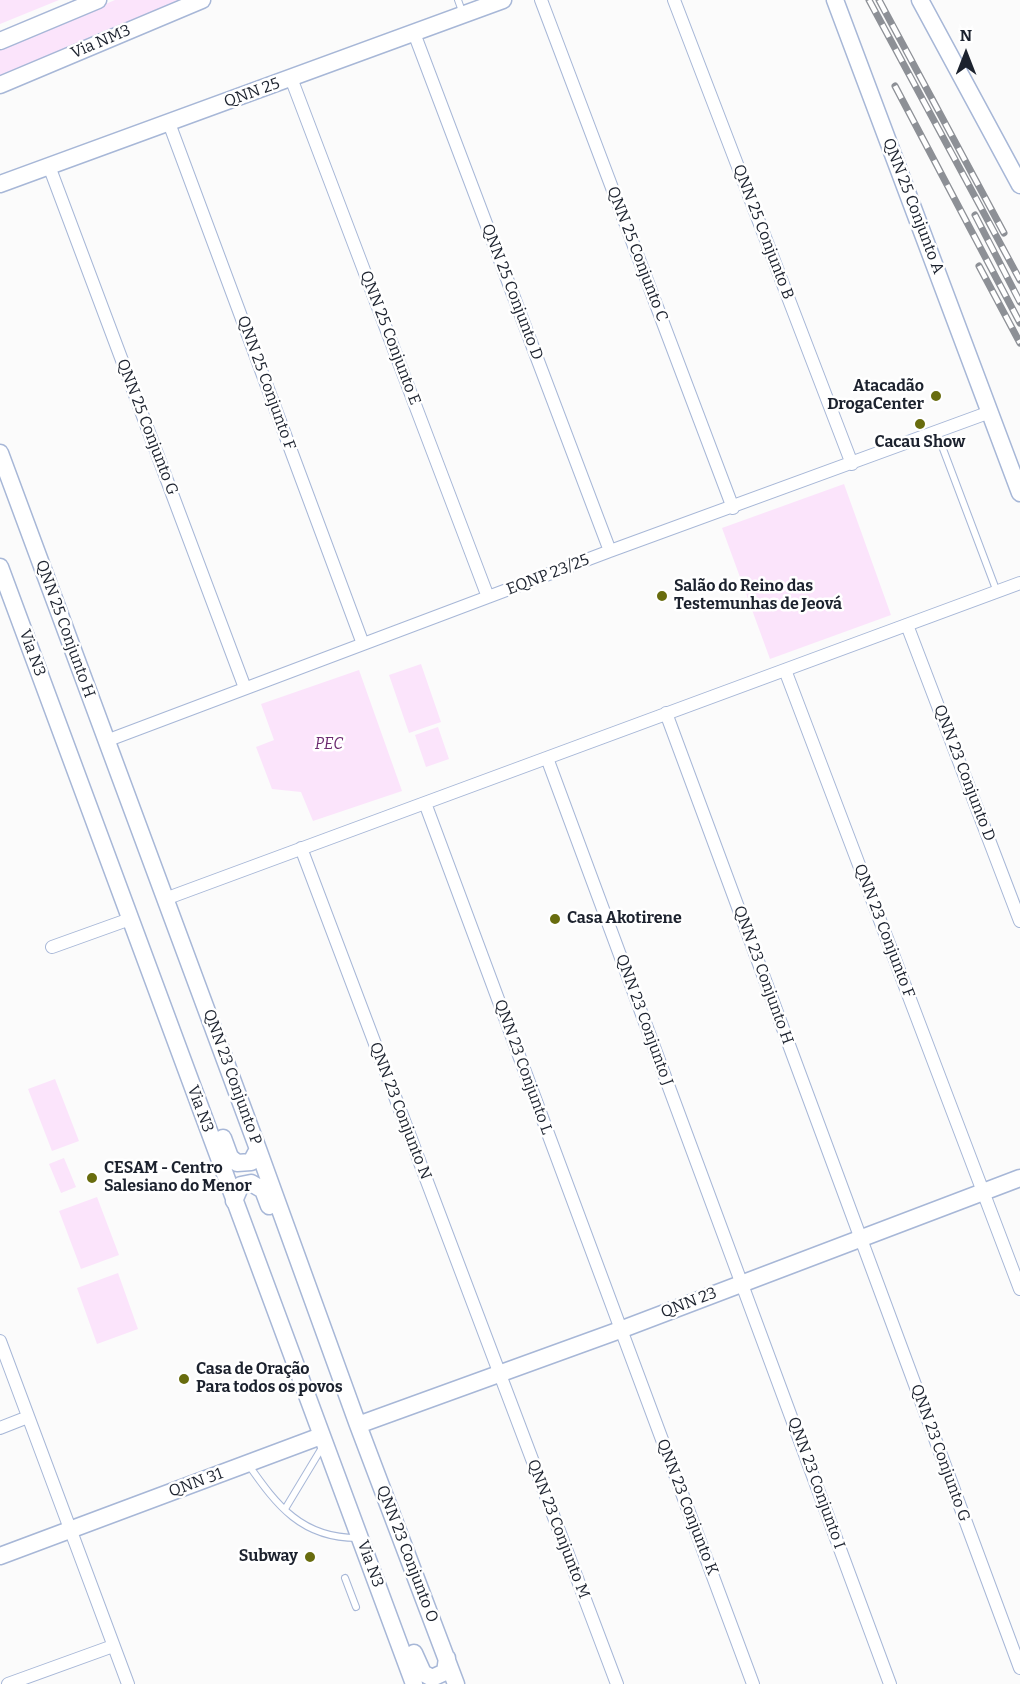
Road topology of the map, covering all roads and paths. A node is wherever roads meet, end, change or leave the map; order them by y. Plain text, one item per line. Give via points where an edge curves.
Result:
1 (98, 0) edge
2 (202, 0) edge
3 (503, 0) edge
4 (541, 0) edge
5 (674, 0) edge
6 (835, 0) edge
7 (920, 0) edge
8 (461, 7) edge
9 (414, 33) junction
10 (0, 41) edge
11 (291, 78) junction
12 (0, 84) edge
13 (169, 123) junction
14 (49, 166) junction
15 (0, 184) edge
16 (1020, 185) edge
17 (990, 412) junction
18 (937, 433) junction
19 (0, 453) edge
20 (852, 464) junction
21 (0, 478) edge
22 (1020, 494) edge
23 (733, 508) junction
24 (24, 517) junction
25 (610, 551) junction
26 (0, 567) edge
27 (1020, 583) edge
28 (997, 592) junction
29 (488, 597) junction
30 (907, 625) junction
31 (363, 644) junction
32 (785, 670) junction
33 (245, 688) junction
34 (666, 714) junction
35 (106, 741) junction
36 (547, 758) junction
37 (425, 803) junction
38 (301, 848) junction
39 (165, 899) junction
40 (130, 919) junction
41 (1020, 921) edge
42 (52, 947) dead end
43 (172, 1033) junction
44 (258, 1149) junction
45 (1020, 1178) edge
46 (984, 1191) junction
47 (234, 1201) junction
48 (859, 1237) junction
49 (742, 1282) junction
50 (1020, 1289) edge
51 (620, 1330) junction
52 (327, 1339) junction
53 (0, 1341) edge
54 (499, 1373) junction
55 (28, 1417) junction
56 (358, 1425) junction
57 (0, 1428) edge
58 (323, 1440) junction
59 (247, 1464) junction
60 (348, 1505) junction
61 (285, 1509) junction
62 (70, 1530) junction
63 (360, 1538) junction
64 (0, 1556) edge
65 (345, 1578) dead end
66 (356, 1607) dead end
67 (113, 1646) junction
68 (447, 1658) junction
69 (1020, 1668) edge
70 (8, 1684) edge
71 (128, 1684) edge
72 (414, 1684) edge
73 (456, 1684) edge
74 (617, 1684) edge
75 (753, 1684) edge
76 (890, 1684) edge

1 - 10 main road
2 - 12 main road, Via NM3
3 - 8 main road, QNN 25
4 - 23 street, QNN 25 Conjunto C
5 - 20 street, QNN 25 Conjunto B
6 - 17 main road, QNN 25 Conjunto A
7 - 16 main road
8 - 9 main road, QNN 25
9 - 11 main road, QNN 25
9 - 25 street, QNN 25 Conjunto D
11 - 13 main road, QNN 25
11 - 29 street, QNN 25 Conjunto E
13 - 14 main road, QNN 25
13 - 31 street, QNN 25 Conjunto F
14 - 15 main road, QNN 25
14 - 33 street, QNN 25 Conjunto G
17 - 18 street, EQNP 23/25
17 - 22 main road, QNN 25 Conjunto A
18 - 20 street, EQNP 23/25
18 - 28 lane
19 - 24 main road
20 - 23 street, EQNP 23/25
21 - 24 main road
23 - 25 street, EQNP 23/25
24 - 35 main road, QNN 25 Conjunto H
25 - 29 street, EQNP 23/25
26 - 40 main road, Via N3
27 - 28 street
28 - 30 street
29 - 31 street, EQNP 23/25
30 - 32 street
30 - 41 street, QNN 23 Conjunto D
31 - 33 street, EQNP 23/25
32 - 34 street
32 - 46 street, QNN 23 Conjunto F
33 - 35 street, EQNP 23/25
34 - 36 street
34 - 48 street, QNN 23 Conjunto H
35 - 39 main road
36 - 37 street
36 - 49 street, QNN 23 Conjunto J
37 - 38 street
37 - 51 street, QNN 23 Conjunto L
38 - 39 street
38 - 54 street, QNN 23 Conjunto N
39 - 44 main road, QNN 23 Conjunto P
40 - 42 street
40 - 43 main road, Via N3
43 - 44 main road via 204,1086 230,1157 247,1164 255,1159
43 - 47 main road, Via N3
44 - 52 main road, QNN 23 Conjunto P
45 - 46 main road, QNN 23
46 - 48 main road, QNN 23
46 - 50 street, QNN 23 Conjunto F
47 - 52 main road via 238,1189 246,1183 263,1190 292,1272
47 - 58 main road, Via N3
48 - 49 main road, QNN 23
48 - 69 street, QNN 23 Conjunto G
49 - 51 main road, QNN 23
49 - 76 street, QNN 23 Conjunto I
51 - 54 main road, QNN 23
51 - 75 street, QNN 23 Conjunto K
52 - 56 main road, QNN 23 Conjunto P
53 - 55 street
54 - 56 main road, QNN 23
54 - 74 street, QNN 23 Conjunto M
55 - 57 street
55 - 62 street
56 - 68 main road, QNN 23 Conjunto O
58 - 59 main road, QNN 31
58 - 60 main road, Via N3
58 - 61 lane
59 - 61 lane via 269,1495
59 - 62 main road, QNN 31
60 - 63 main road, Via N3
60 - 68 main road via 392,1593 420,1669 427,1677 437,1678 447,1668
61 - 63 lane via 313,1532 336,1538
62 - 64 main road, QNN 31
62 - 67 street
63 - 72 main road, Via N3
65 - 66 lane
67 - 70 street
67 - 71 street
68 - 73 main road, QNN 23 Conjunto O

